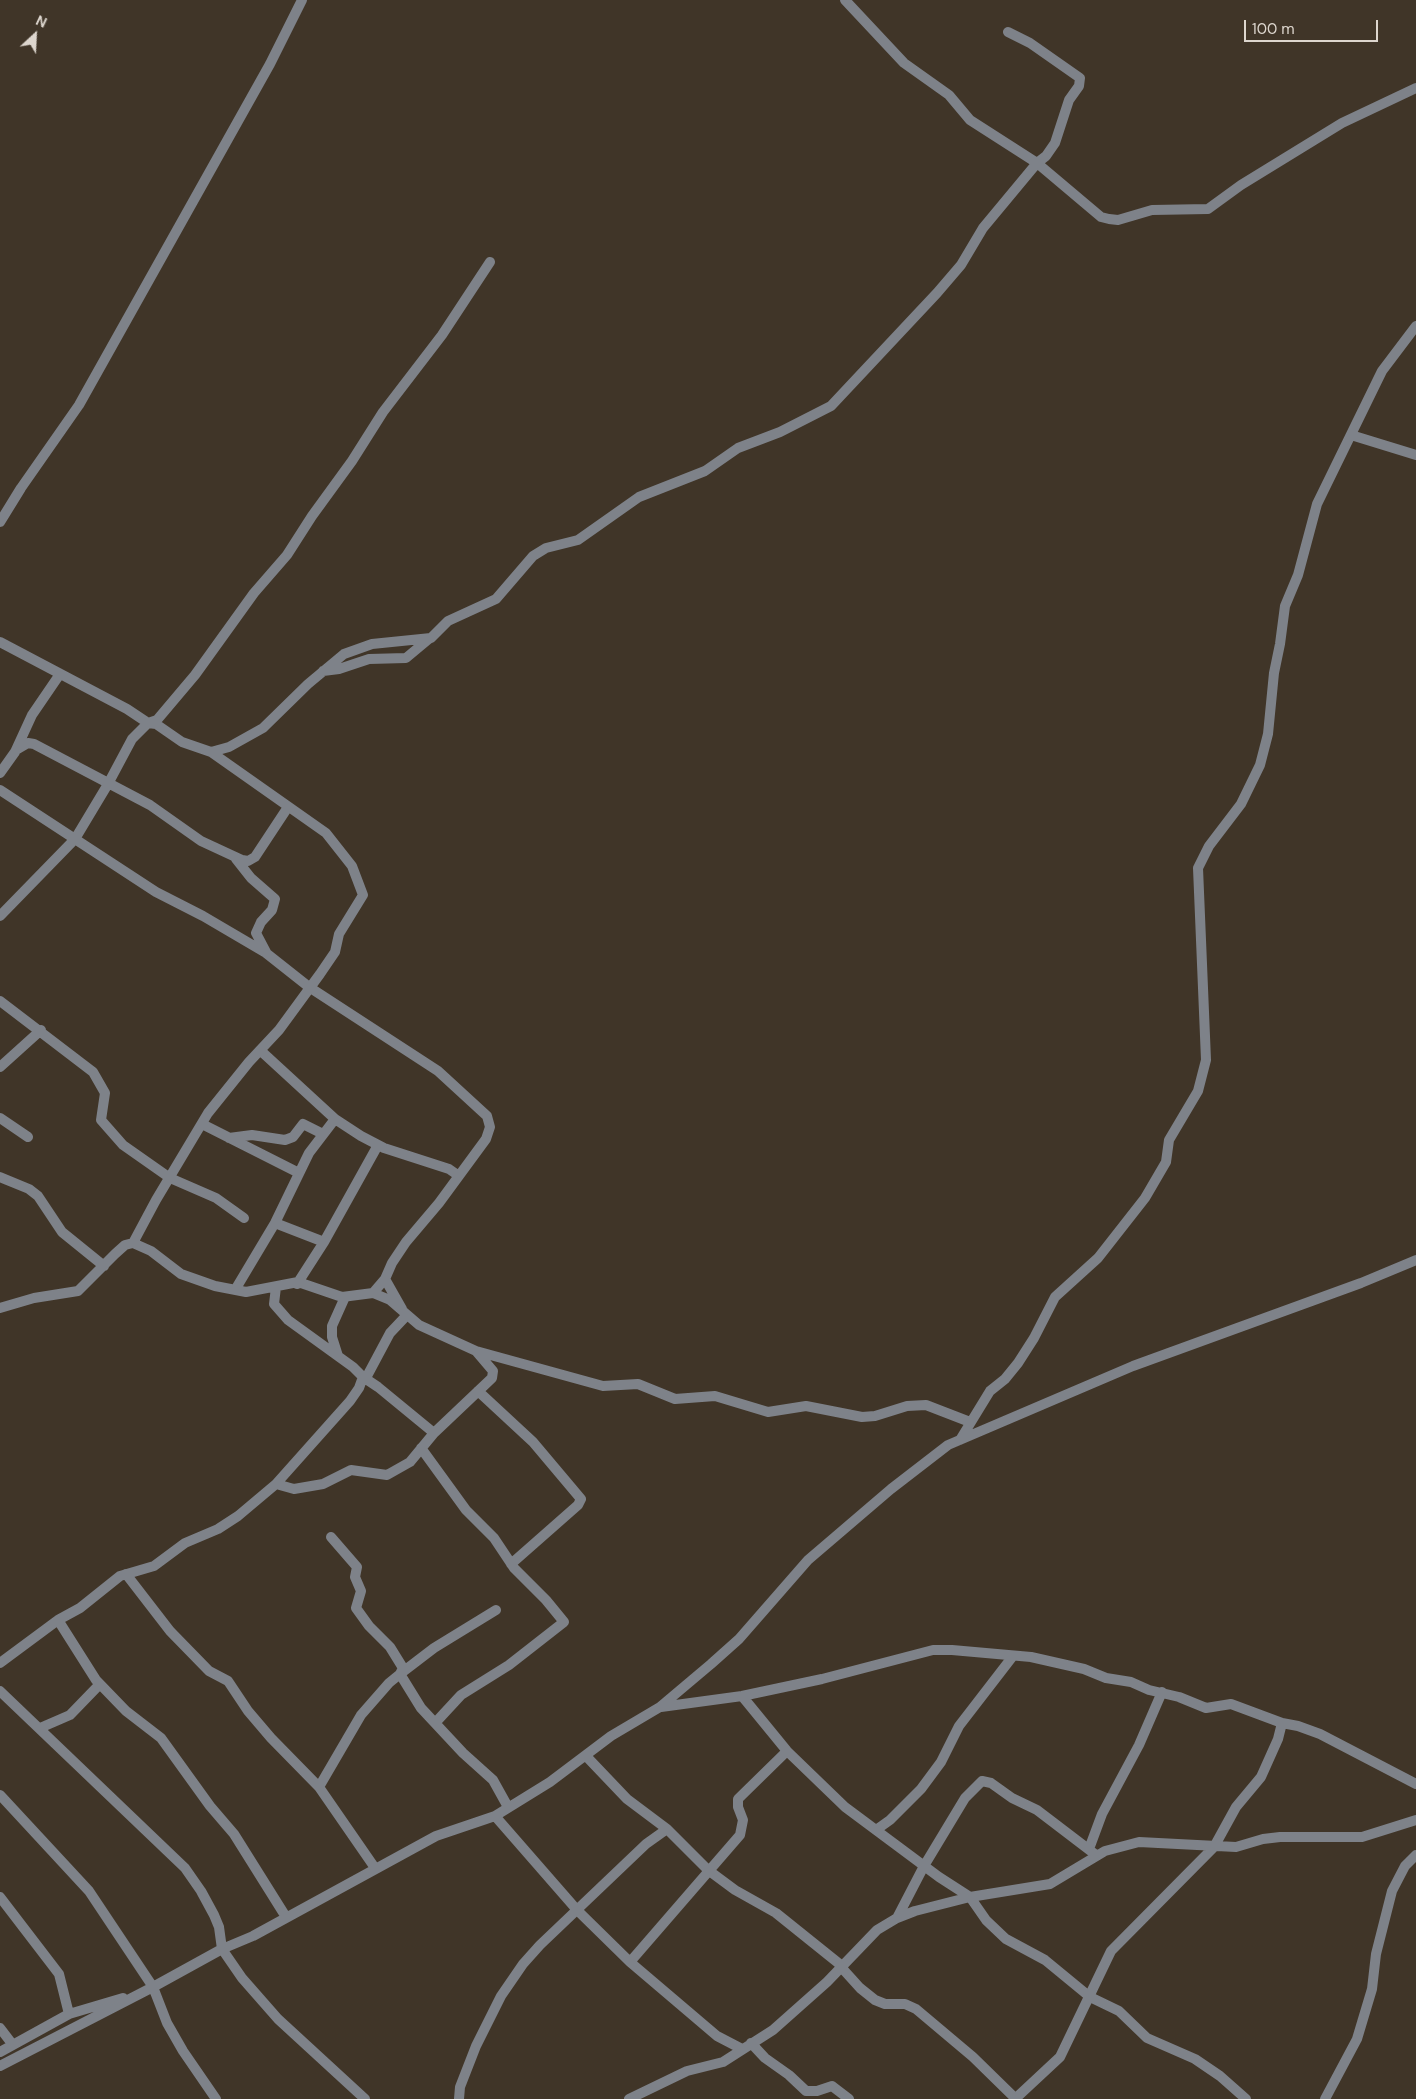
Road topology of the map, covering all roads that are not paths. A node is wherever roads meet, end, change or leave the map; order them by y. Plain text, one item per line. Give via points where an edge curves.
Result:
1 (302, 0) edge
2 (845, 0) edge
3 (1008, 32) dead end
4 (1416, 88) edge
5 (1037, 163) junction
6 (490, 262) dead end
7 (1416, 326) edge
8 (1350, 435) junction
9 (1416, 455) edge
10 (0, 522) edge
11 (431, 638) junction
12 (0, 642) edge
13 (323, 671) junction
14 (60, 674) junction
15 (148, 723) junction
16 (16, 750) junction
17 (211, 752) junction
18 (0, 773) edge
19 (108, 784) junction
20 (0, 790) edge
21 (288, 807) junction
22 (74, 839) junction
23 (236, 859) junction
24 (2, 913) edge
25 (266, 953) junction
26 (309, 987) junction
27 (0, 1001) edge
28 (40, 1030) junction
29 (261, 1052) junction
30 (0, 1067) edge
31 (0, 1118) edge
32 (335, 1119) junction
33 (202, 1124) junction
34 (323, 1134) junction
35 (28, 1137) dead end
36 (230, 1138) junction
37 (378, 1145) junction
38 (299, 1173) junction
39 (459, 1176) junction
40 (0, 1177) edge
41 (170, 1178) junction
42 (244, 1218) dead end
43 (275, 1222) junction
44 (324, 1242) junction
45 (133, 1243) junction
46 (1416, 1260) edge
47 (104, 1266) junction
48 (385, 1279) junction
49 (297, 1284) junction
50 (276, 1287) junction
51 (236, 1290) junction
52 (373, 1293) junction
53 (345, 1296) junction
54 (0, 1308) edge
55 (405, 1312) junction
56 (476, 1351) junction
57 (339, 1357) junction
58 (364, 1378) junction
59 (478, 1392) junction
60 (970, 1422) junction
61 (434, 1433) junction
62 (960, 1440) junction
63 (422, 1448) junction
64 (276, 1484) junction
65 (331, 1536) dead end
66 (512, 1564) junction
67 (126, 1574) junction
68 (496, 1610) dead end
69 (58, 1620) junction
70 (1013, 1656) junction
71 (0, 1662) edge
72 (398, 1676) junction
73 (100, 1684) junction
74 (0, 1691) edge
75 (1162, 1692) junction
76 (742, 1696) junction
77 (660, 1707) junction
78 (436, 1722) junction
79 (1282, 1723) junction
80 (40, 1728) junction
81 (787, 1751) junction
82 (586, 1756) junction
83 (1416, 1784) edge
84 (319, 1787) junction
85 (0, 1795) edge
86 (508, 1807) junction
87 (495, 1816) junction
88 (1416, 1820) edge
89 (668, 1829) junction
90 (876, 1830) junction
91 (1214, 1847) junction
92 (1092, 1852) junction
93 (1416, 1855) edge
94 (924, 1866) junction
95 (375, 1868) junction
96 (708, 1870) junction
97 (0, 1897) edge
98 (970, 1897) junction
99 (577, 1910) junction
100 (286, 1917) junction
101 (897, 1918) junction
102 (222, 1949) junction
103 (630, 1962) junction
104 (842, 1967) junction
105 (149, 1989) junction
106 (1090, 1996) junction
107 (68, 2014) junction
108 (0, 2028) edge
109 (13, 2046) junction
110 (746, 2046) junction
111 (0, 2052) edge
112 (0, 2066) edge
113 (216, 2099) edge
114 (364, 2099) edge
115 (459, 2099) edge
116 (629, 2099) edge
117 (849, 2099) edge
118 (1015, 2099) edge
119 (1246, 2099) edge
120 (1325, 2099) edge

1 - 10 street via 270,64 79,405
2 - 5 street via 904,63 949,95 970,120
3 - 5 street via 1030,43 1080,78 1055,143
4 - 5 street via 1342,123 1241,185 1208,210 1152,210 1118,220 1104,218
5 - 11 street via 984,228 943,286 832,406 780,432 738,448 696,475 639,497 578,540 546,548 532,556 496,598 448,621
6 - 15 street via 286,556 254,593 174,703 157,720
7 - 8 street via 1382,371
8 - 9 street
8 - 60 street via 1317,504 1298,575 1285,606 1268,734 1260,765 1241,804 1209,846 1198,868 1206,1060 1198,1091 1169,1140 1166,1162 1144,1198 1098,1258 1055,1297 1018,1363 990,1391
11 - 13 street via 363,646 344,654
11 - 13 street via 406,658 369,659
12 - 14 street
13 - 17 street via 263,728 229,747
14 - 15 street
14 - 16 street via 32,715
15 - 17 street via 156,724 182,742
15 - 19 street via 132,739
16 - 18 street
16 - 19 street via 32,744
17 - 21 street
19 - 22 street
19 - 23 street via 165,814 203,843
20 - 22 street
21 - 23 street via 255,858 248,861
21 - 26 street via 337,844 363,891 339,934 335,952
22 - 24 street
22 - 25 street via 156,892
23 - 25 street via 251,878 275,899 272,910 256,933
25 - 26 street
26 - 29 street
26 - 39 street via 438,1071 487,1116 490,1127 486,1139
27 - 28 street
28 - 30 street
28 - 41 street via 93,1072 102,1084 105,1093 100,1118 102,1124 123,1145
29 - 32 street
29 - 33 street via 235,1079
31 - 35 street
32 - 34 street
32 - 37 street
33 - 36 street
33 - 41 street
34 - 36 street via 303,1124 293,1137 285,1140 252,1135
34 - 38 street
36 - 38 street
37 - 39 street via 449,1169
37 - 44 street
38 - 43 street
39 - 48 street via 406,1242
40 - 47 street via 38,1196 71,1241
41 - 42 street via 216,1198
41 - 45 street
43 - 44 street
43 - 51 street
44 - 49 street
45 - 47 street via 125,1245
45 - 51 street via 146,1248 186,1277
46 - 62 street via 1133,1366
47 - 54 street via 78,1291 34,1298
48 - 52 street
48 - 55 street
49 - 50 street
49 - 53 street via 306,1283 331,1294
50 - 51 street via 246,1292
50 - 57 street via 274,1304 302,1332
52 - 53 street
52 - 55 street via 390,1300
53 - 57 street via 332,1326
55 - 56 street via 419,1325
55 - 58 street
56 - 59 street via 493,1373
56 - 60 street via 603,1386 644,1386 675,1399 716,1396 768,1412 806,1406 862,1417 907,1406 926,1405
57 - 58 street
58 - 61 street
58 - 64 street via 343,1411
59 - 61 street
59 - 66 street via 533,1442 581,1499
60 - 62 street
61 - 63 street
62 - 77 street via 944,1448 837,1533 808,1560 727,1651
63 - 64 street via 413,1460 387,1475 351,1470 323,1484 294,1489
63 - 66 street via 466,1510 494,1538
64 - 67 street via 218,1529 185,1543 154,1566
65 - 72 street via 357,1567 355,1577 361,1593 356,1608 401,1660 403,1668
66 - 78 street via 564,1622 513,1662 461,1695
67 - 69 street
67 - 84 street via 170,1631 209,1671 228,1680 248,1711
68 - 72 street via 434,1648
69 - 71 street
69 - 73 street
70 - 75 street via 1049,1660
70 - 76 street via 933,1650
70 - 90 street via 959,1726 941,1762 921,1788
72 - 78 street via 421,1708
72 - 84 street via 361,1715
73 - 80 street via 70,1715
73 - 100 street via 126,1711 161,1738 243,1845
74 - 80 street
75 - 79 street via 1208,1708 1234,1705
75 - 92 street via 1139,1745 1102,1814
76 - 77 street
76 - 81 street
77 - 82 street via 611,1736
78 - 86 street via 457,1748 492,1780
79 - 83 street via 1320,1734
79 - 91 street via 1261,1777 1236,1807
80 - 102 street via 185,1868 214,1915
81 - 90 street via 845,1807
81 - 96 street via 738,1799 743,1820 740,1834
82 - 86 street
82 - 89 street via 627,1799
84 - 95 street
85 - 105 street via 89,1891
86 - 87 street
87 - 95 street via 436,1836
87 - 99 street
88 - 91 street via 1362,1837 1280,1837 1236,1848
89 - 96 street
89 - 99 street via 646,1844
90 - 94 street
91 - 92 street via 1139,1842
91 - 106 street via 1111,1951
92 - 94 street via 1037,1810 985,1781 978,1783 965,1798
92 - 98 street via 1066,1876 1050,1884
93 - 120 street via 1392,1892 1376,1954 1372,1989 1357,2039
94 - 98 street
94 - 101 street
95 - 100 street
96 - 103 street
96 - 104 street via 776,1914
97 - 107 street via 59,1974
98 - 101 street
98 - 106 street via 986,1920 1006,1939 1045,1960
99 - 103 street
99 - 115 street via 540,1945 501,1996 476,2046 460,2087
100 - 102 street
101 - 104 street via 877,1930
102 - 105 street
102 - 114 street via 242,1978 278,2018
103 - 110 street via 717,2036
104 - 110 street via 786,2020
104 - 118 street via 875,2000 885,2004 905,2004 916,2009
105 - 107 street
105 - 112 street
105 - 113 street via 183,2051
106 - 118 street via 1060,2057
106 - 119 street via 1119,2011 1147,2038 1195,2059
107 - 109 street
108 - 109 street
109 - 111 street
110 - 116 street via 723,2062 687,2071
110 - 117 street via 806,2090 817,2091 832,2086

